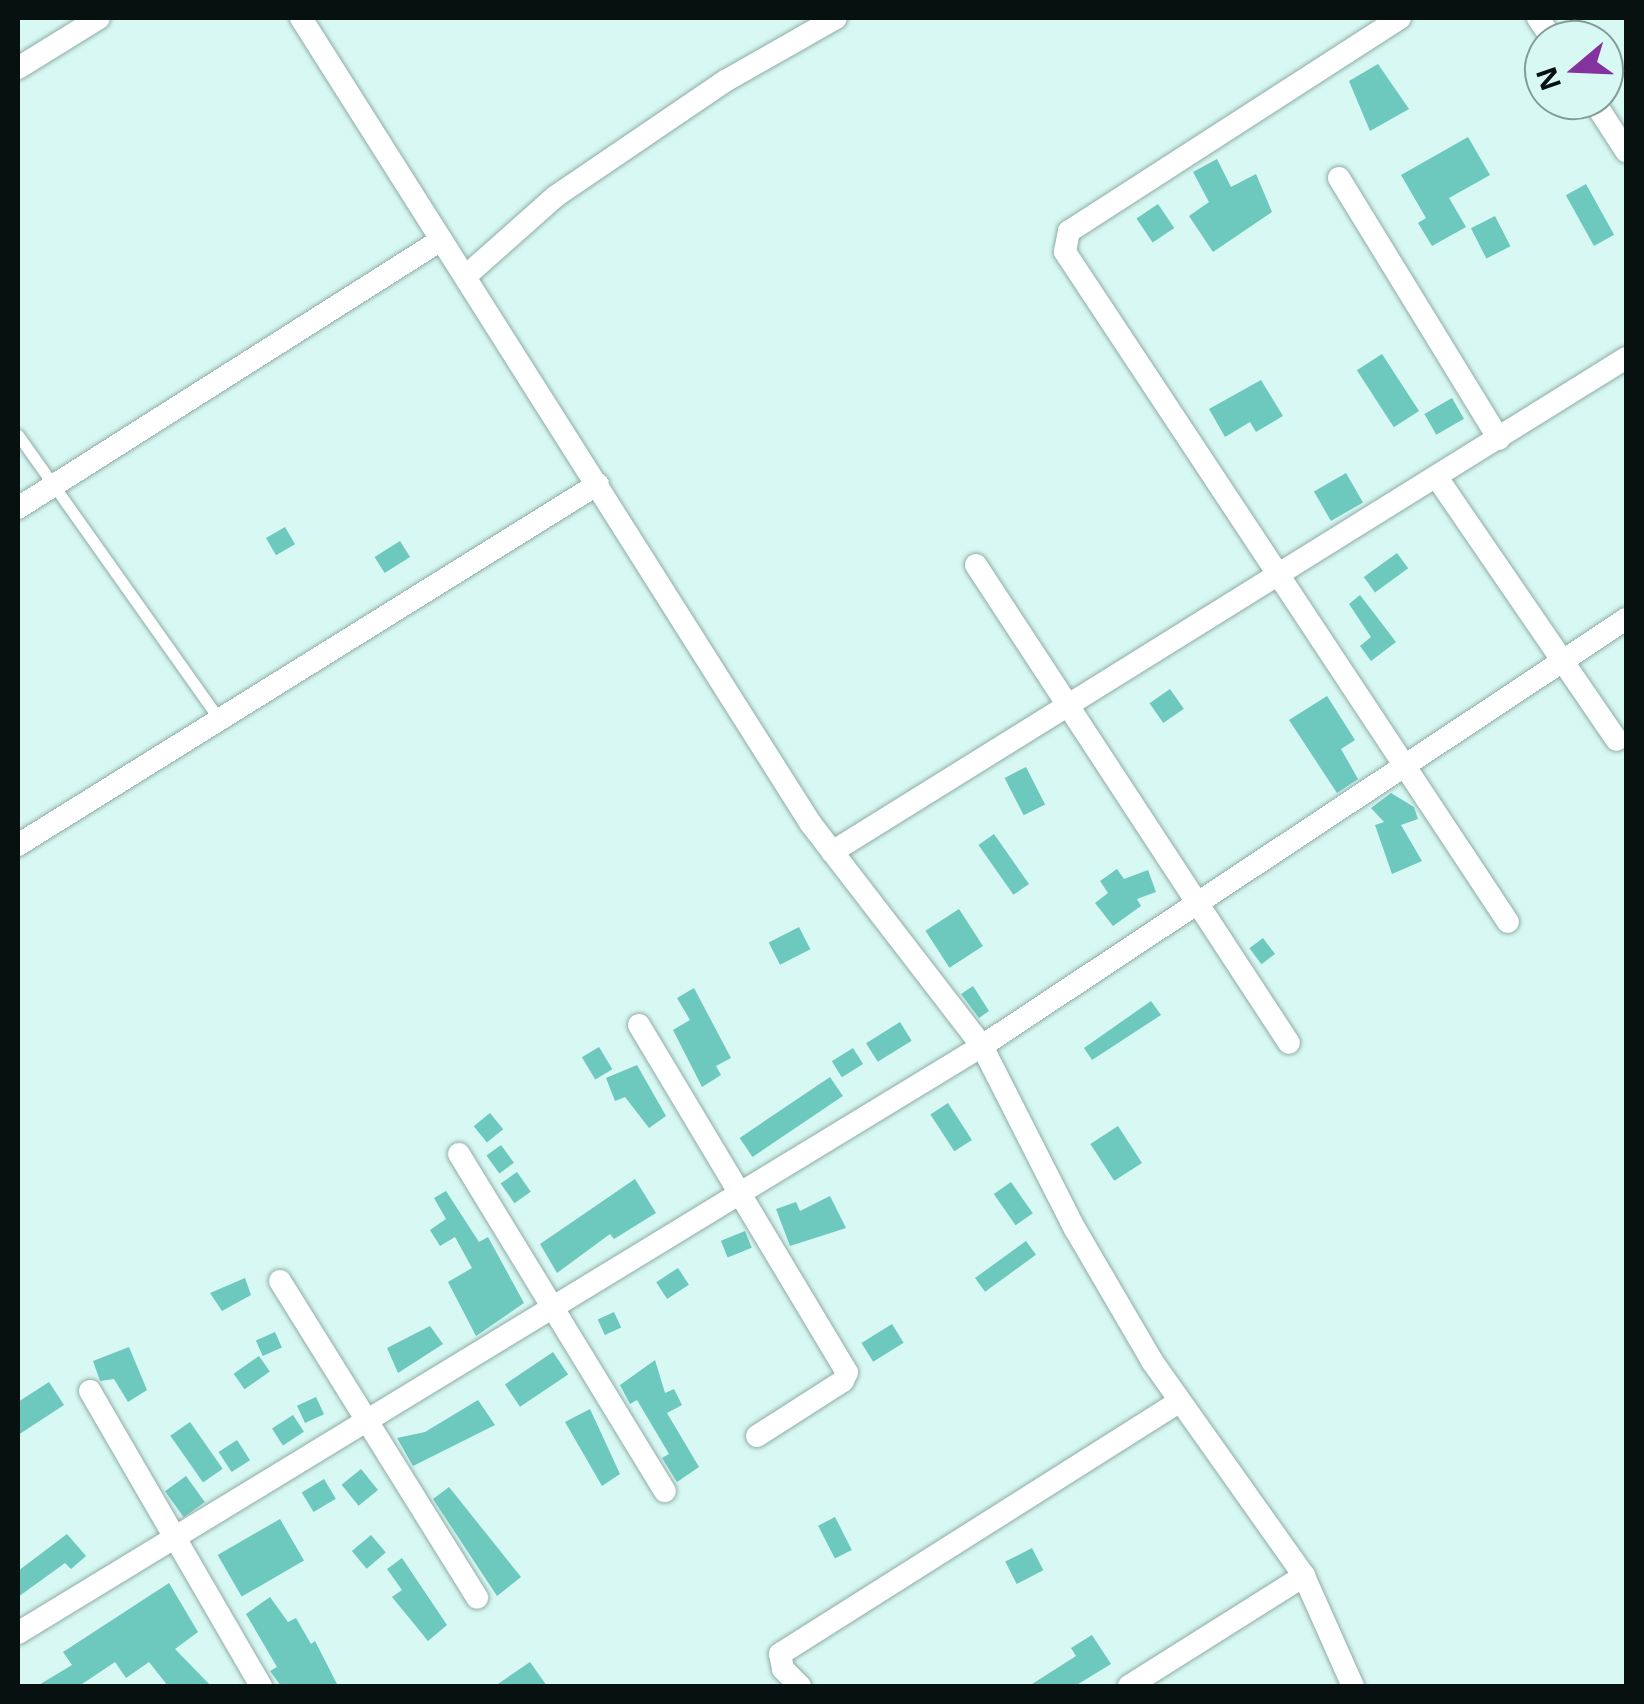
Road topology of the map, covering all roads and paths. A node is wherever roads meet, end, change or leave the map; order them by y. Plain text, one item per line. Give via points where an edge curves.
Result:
1 (98, 18) edge
2 (303, 18) edge
3 (834, 18) edge
4 (1400, 18) edge
5 (18, 68) edge
6 (1606, 120) edge
7 (1626, 150) edge
8 (1338, 178) dead end
9 (442, 240) junction
10 (467, 275) junction
11 (1626, 358) edge
12 (18, 434) edge
13 (1498, 439) junction
14 (1438, 479) junction
15 (598, 484) junction
16 (50, 488) junction
17 (18, 508) edge
18 (976, 565) dead end
19 (1280, 575) junction
20 (1626, 619) edge
21 (1559, 663) junction
22 (1068, 707) junction
23 (219, 719) junction
24 (1617, 740) dead end
25 (1404, 767) junction
26 (18, 845) edge
27 (832, 852) junction
28 (1195, 906) junction
29 (1508, 922) dead end
30 (638, 1025) dead end
31 (1288, 1043) dead end
32 (982, 1046) junction
33 (458, 1154) dead end
34 (742, 1192) junction
35 (280, 1281) dead end
36 (555, 1306) junction
37 (90, 1391) dead end
38 (1180, 1400) junction
39 (367, 1420) junction
40 (756, 1436) dead end
41 (664, 1490) dead end
42 (174, 1537) junction
43 (1304, 1576) junction
44 (477, 1598) dead end
45 (18, 1633) edge
46 (261, 1686) edge
47 (800, 1686) edge
48 (1129, 1686) edge
49 (1354, 1686) edge

1 - 5 street
2 - 9 street
3 - 10 street via 727,80 556,196
4 - 19 street via 1069,231 1064,242
6 - 7 street
8 - 13 street
9 - 10 street
9 - 16 street
10 - 15 street
11 - 13 street
12 - 16 lane
13 - 14 street
14 - 19 street
14 - 21 street
15 - 23 street
15 - 27 street
16 - 17 street
16 - 23 lane
18 - 22 street
19 - 22 street
19 - 25 street
20 - 21 street
21 - 24 street
21 - 25 street
22 - 27 street
22 - 28 street
23 - 26 street
25 - 28 street
25 - 29 street
27 - 32 street
28 - 31 street
28 - 32 street
30 - 34 street
32 - 34 street
32 - 38 street via 1075,1228
33 - 36 street
34 - 36 street
34 - 40 street via 847,1372 843,1381
35 - 39 street
36 - 39 street
36 - 41 street
37 - 42 street
38 - 43 street
38 - 47 street via 780,1654 783,1669
39 - 42 street
39 - 44 street
42 - 45 street
42 - 46 street
43 - 48 street
43 - 49 street

